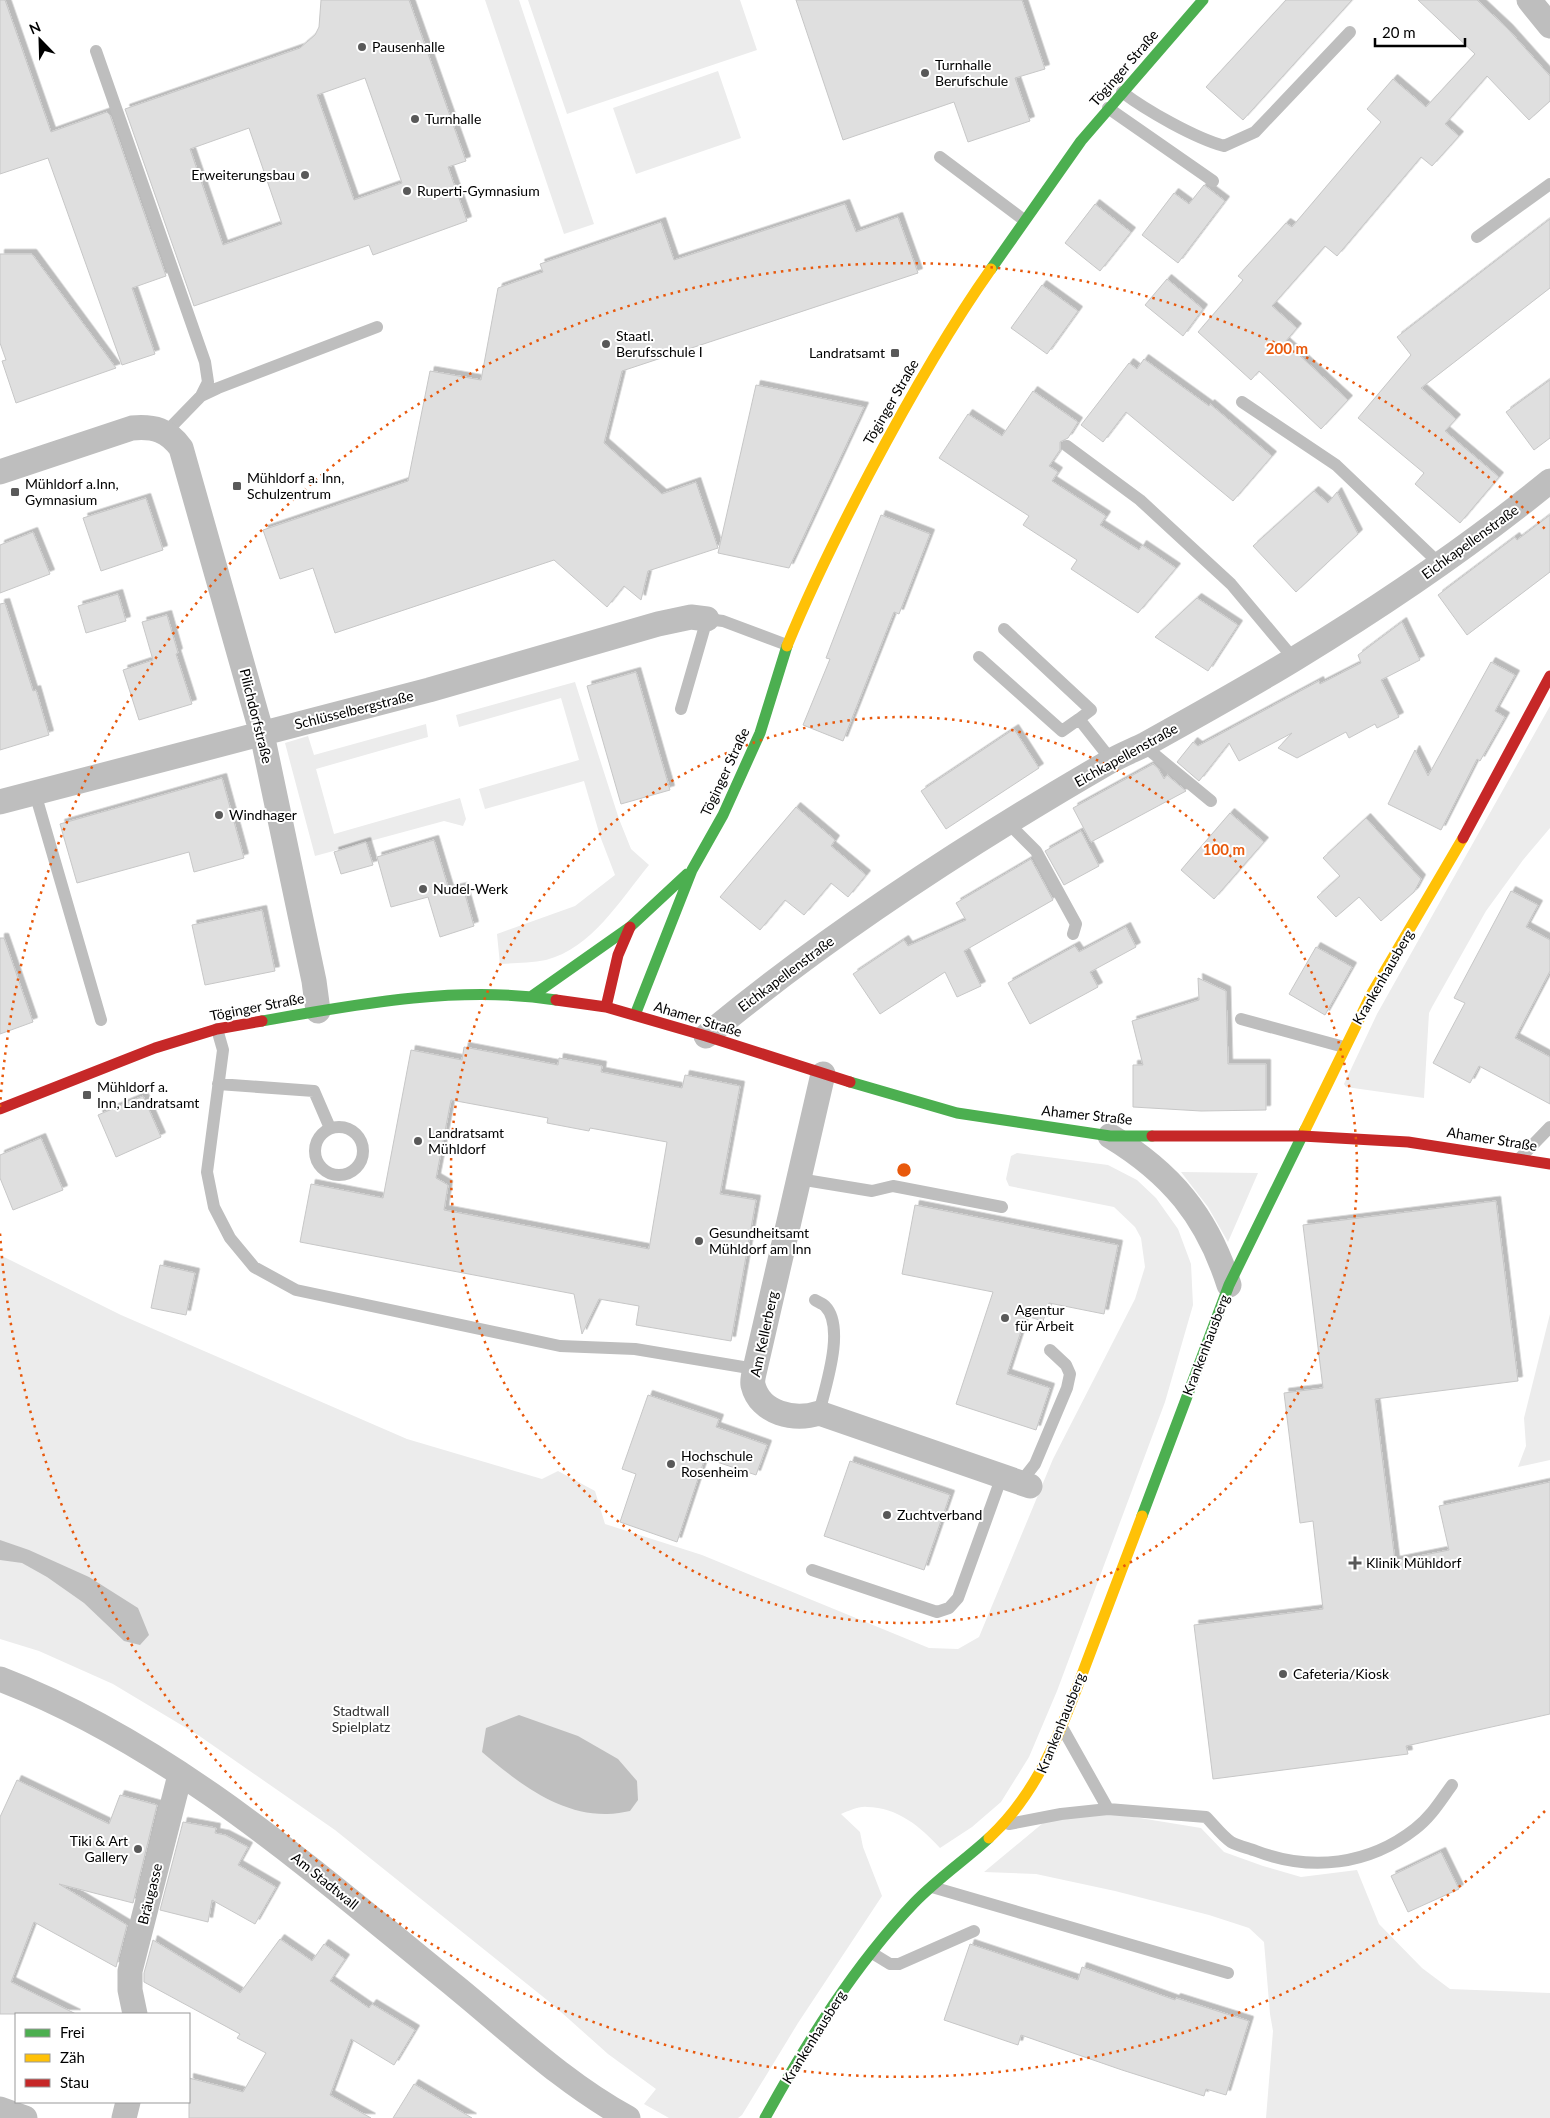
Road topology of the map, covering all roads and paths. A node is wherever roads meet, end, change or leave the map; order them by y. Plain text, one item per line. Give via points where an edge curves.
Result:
1 (1202, 0) edge
2 (1529, 0) edge
3 (1550, 26) edge
4 (1350, 32) dead end
5 (96, 51) dead end
6 (1122, 92) junction
7 (1108, 108) junction
8 (940, 157) dead end
9 (1213, 181) dead end
10 (1550, 184) edge
11 (1024, 220) junction
12 (1477, 237) dead end
13 (378, 327) dead end
14 (201, 396) junction
15 (1242, 402) dead end
16 (166, 432) junction
17 (1067, 446) dead end
18 (0, 472) edge
19 (1550, 480) edge
20 (1440, 564) junction
21 (707, 618) junction
22 (1004, 629) dead end
23 (787, 645) junction
24 (979, 657) dead end
25 (1294, 660) junction
26 (1550, 676) edge
27 (681, 709) dead end
28 (1079, 719) junction
29 (262, 734) junction
30 (1143, 745) junction
31 (1112, 761) junction
32 (35, 793) junction
33 (1211, 801) dead end
34 (0, 802) edge
35 (1008, 823) junction
36 (692, 870) junction
37 (630, 927) junction
38 (1073, 934) dead end
39 (532, 996) junction
40 (606, 1007) junction
41 (318, 1011) junction
42 (635, 1015) junction
43 (1241, 1019) dead end
44 (101, 1020) dead end
45 (217, 1028) junction
46 (706, 1036) junction
47 (1344, 1047) junction
48 (823, 1074) junction
49 (218, 1084) junction
50 (0, 1109) edge
51 (1550, 1127) edge
52 (330, 1128) dead end
53 (1110, 1136) junction
54 (1302, 1136) junction
55 (1520, 1158) junction
56 (1550, 1164) edge
57 (799, 1179) junction
58 (1002, 1207) dead end
59 (1229, 1284) junction
60 (815, 1300) dead end
61 (1050, 1350) dead end
62 (755, 1369) junction
63 (819, 1412) junction
64 (1017, 1482) junction
65 (812, 1570) dead end
66 (0, 1679) edge
67 (1062, 1728) junction
68 (180, 1774) junction
69 (1452, 1785) dead end
70 (1108, 1809) junction
71 (1001, 1826) junction
72 (932, 1887) junction
73 (974, 1931) dead end
74 (872, 1953) junction
75 (1228, 1973) dead end
76 (135, 2013) edge
77 (128, 2103) edge
78 (0, 2109) edge
79 (26, 2118) edge
80 (124, 2118) edge
81 (628, 2118) edge
82 (765, 2118) edge

1 - 6 street, Töginger Straße
2 - 3 street
4 - 6 lane via 1255,132 1224,146 1208,142
5 - 14 lane via 204,362 208,382
6 - 7 street, Töginger Straße
7 - 9 lane
7 - 11 street, Töginger Straße
8 - 11 lane
10 - 12 lane
11 - 23 street, Töginger Straße via 962,310 907,402 822,564
13 - 14 lane
14 - 16 lane
15 - 20 lane via 1336,465
16 - 18 street via 147,427 132,428
16 - 29 street, Pilichdorfstraße via 181,448 186,459
17 - 25 lane via 1140,500 1231,584
19 - 20 street, Eichkapellenstraße via 1493,527
20 - 25 street, Eichkapellenstraße
21 - 23 lane
21 - 27 lane
21 - 29 street, Schlüsselbergstraße via 691,617 658,624 438,688
22 - 28 lane via 1092,710
23 - 36 street, Töginger Straße via 760,733 723,815
24 - 28 lane via 1062,731
25 - 30 street, Eichkapellenstraße
26 - 47 street, Krankenhausberg via 1454,855
28 - 31 lane
29 - 32 street, Schlüsselbergstraße
29 - 41 street, Pilichdorfstraße
30 - 31 street, Eichkapellenstraße
30 - 33 lane
31 - 35 street, Eichkapellenstraße
32 - 34 street, Schlüsselbergstraße
32 - 44 lane
35 - 38 lane via 1036,851 1076,924
35 - 46 street, Eichkapellenstraße via 851,926 746,1002
36 - 37 street, Töginger Straße
36 - 42 street, Töginger Straße
37 - 39 street, Töginger Straße
37 - 40 street, Töginger Straße via 618,955
39 - 40 street, Töginger Straße
39 - 41 street, Töginger Straße via 476,994 414,998
40 - 42 street, Töginger Straße
41 - 45 street, Töginger Straße
42 - 46 street, Ahamer Straße
43 - 47 lane
45 - 49 lane via 223,1050
45 - 50 street, Töginger Straße via 155,1048
46 - 48 street, Ahamer Straße
47 - 54 street, Krankenhausberg
48 - 53 street, Ahamer Straße via 957,1113
48 - 57 street, Am Kellerberg
49 - 52 lane via 314,1090
49 - 62 lane via 207,1172 214,1208 230,1238 254,1267 296,1290 560,1346 635,1348
51 - 55 lane
53 - 54 street, Ahamer Straße
53 - 59 street, Krankenhausberg via 1154,1165 1189,1204 1213,1243
54 - 55 street, Ahamer Straße via 1408,1142
54 - 59 street, Krankenhausberg
55 - 56 street, Ahamer Straße
57 - 58 lane via 872,1191 893,1186
57 - 62 street, Am Kellerberg
59 - 67 street, Krankenhausberg
60 - 63 lane via 825,1306 832,1318 834,1337 831,1365
61 - 64 lane via 1066,1365 1070,1374 1067,1388 1035,1464
62 - 63 street, Am Kellerberg via 753,1384 760,1399 770,1409 807,1417
63 - 64 street, Am Kellerberg
64 - 65 lane via 958,1598 949,1608 937,1612
66 - 68 street, Am Stadtwall via 39,1694 117,1733
67 - 70 lane
67 - 71 street, Krankenhausberg via 1036,1784
68 - 76 street, Bräugasse via 130,1971
68 - 81 street, Am Stadtwall via 282,1847 573,2083
69 - 70 lane via 1432,1813 1416,1828 1385,1849 1344,1862 1303,1864 1266,1855 1230,1842 1206,1817
70 - 71 lane via 1060,1814
71 - 72 street, Krankenhausberg
72 - 74 street, Krankenhausberg
72 - 75 lane
73 - 74 lane via 899,1964 890,1964
74 - 82 street, Krankenhausberg via 828,2014
77 - 80 street
78 - 79 street

